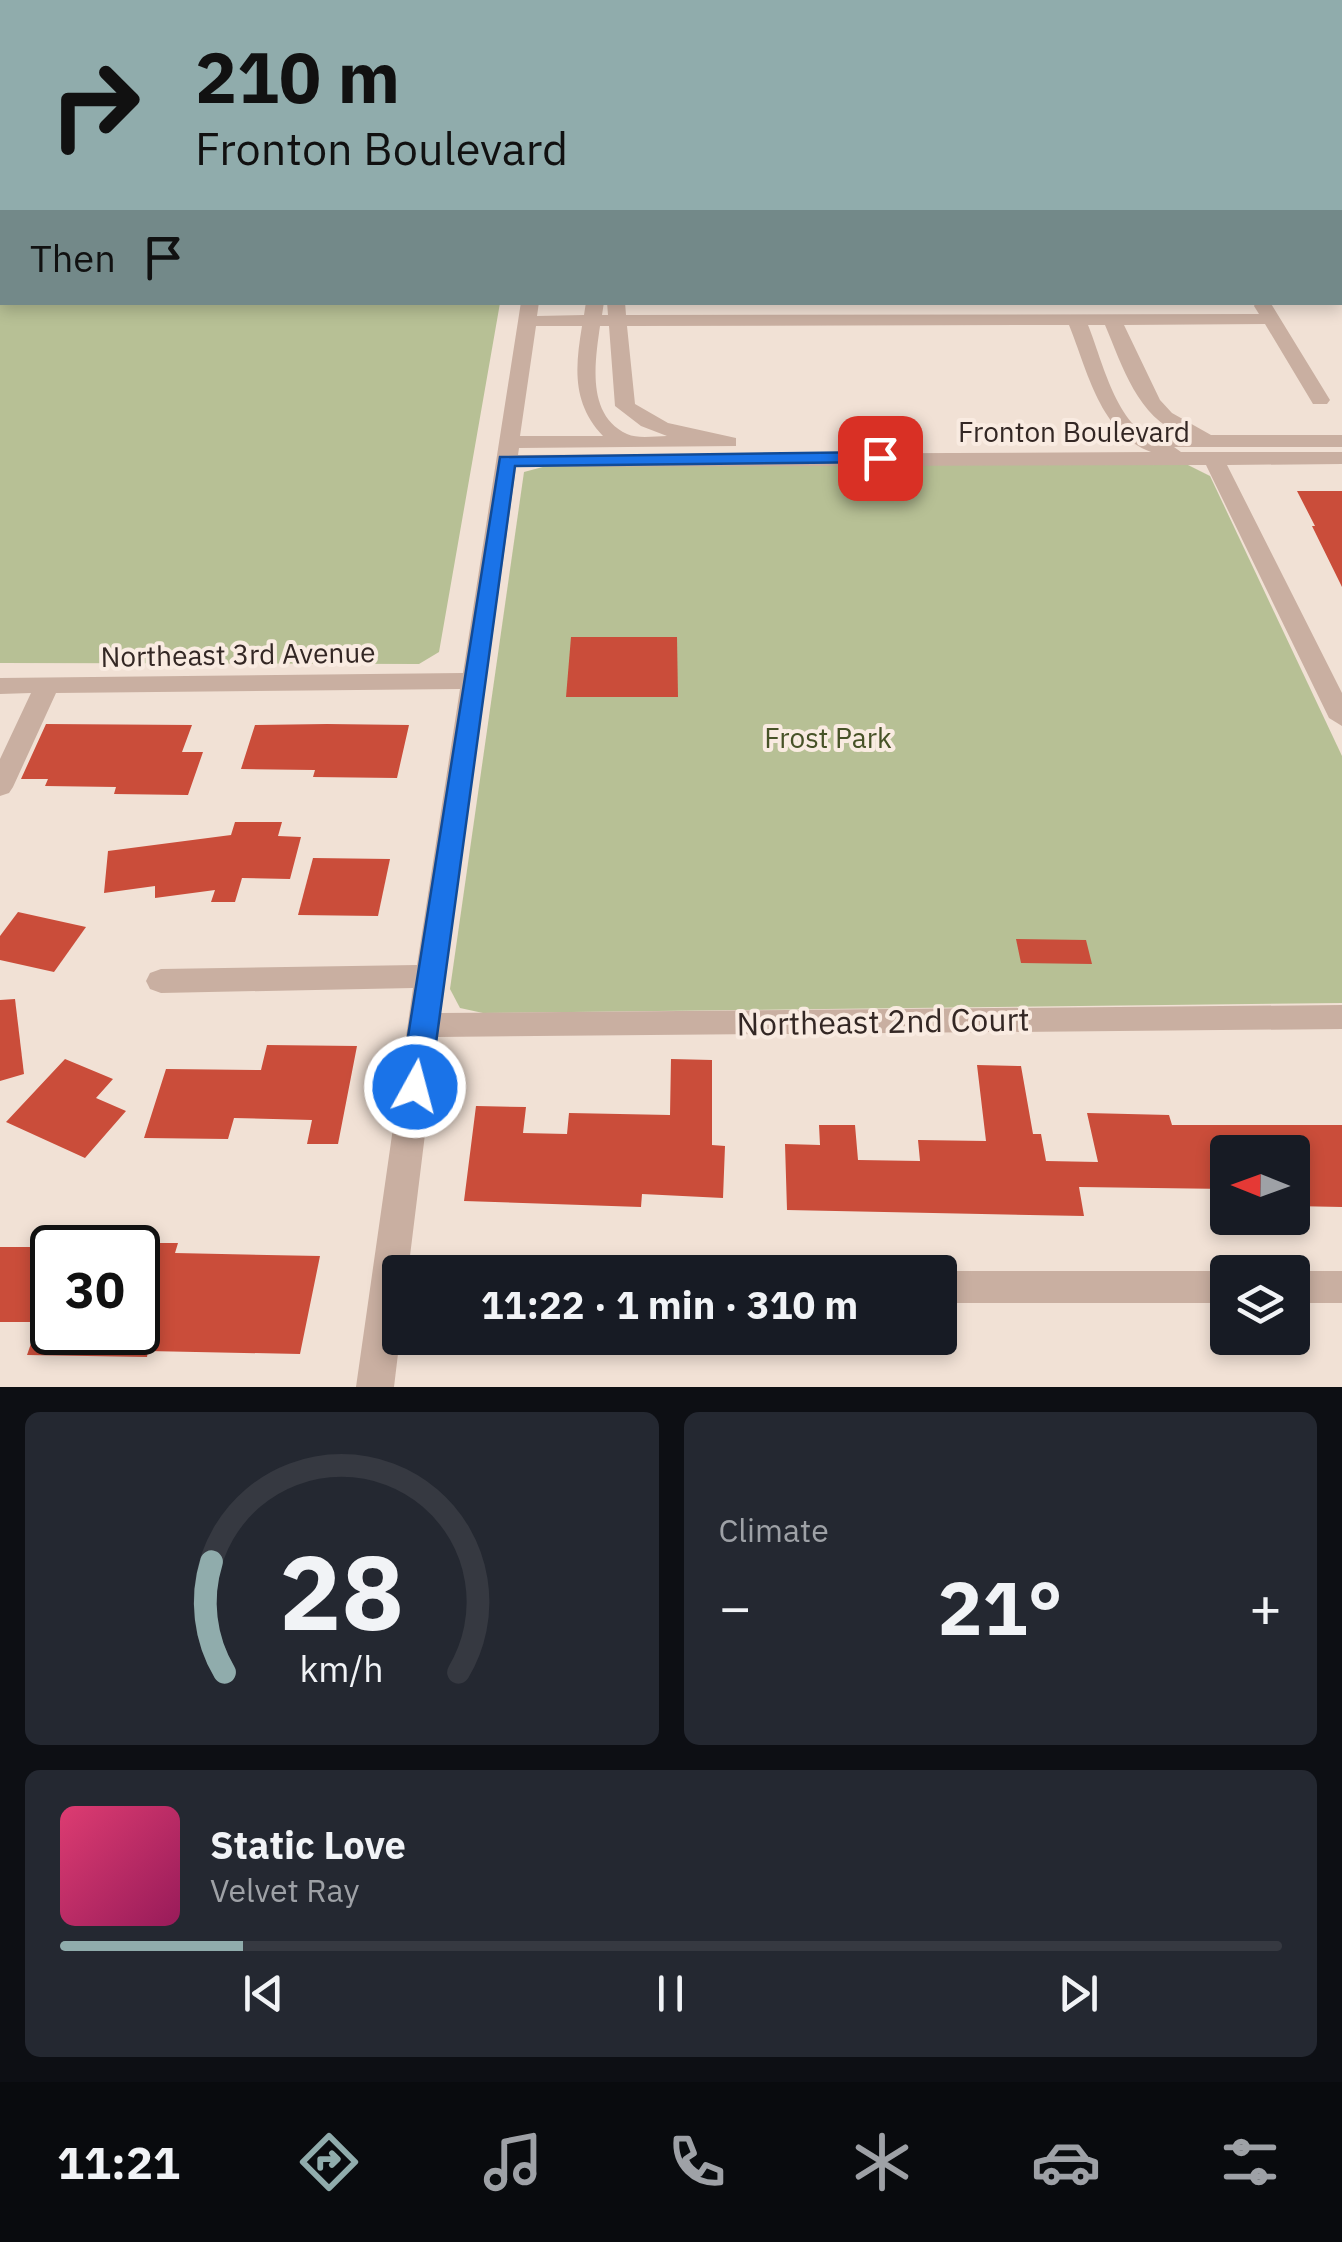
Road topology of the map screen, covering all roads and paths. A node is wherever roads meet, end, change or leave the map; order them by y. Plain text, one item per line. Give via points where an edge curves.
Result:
1 (617, 311) edge
2 (1266, 311) edge
3 (528, 312) edge
4 (594, 312) edge
5 (1076, 319) junction
6 (1112, 319) junction
7 (1320, 400) dead end
8 (1342, 440) edge
9 (1140, 441) junction
10 (625, 442) junction
11 (728, 450) junction
12 (1217, 450) junction
13 (508, 452) junction
14 (1186, 458) junction
15 (1342, 458) edge
16 (476, 681) junction
17 (0, 686) edge
18 (47, 686) junction
19 (1342, 718) edge
20 (0, 787) edge
21 (430, 976) junction
22 (161, 981) dead end
23 (1342, 1017) edge
24 (423, 1025) junction
25 (398, 1255) edge
26 (957, 1287) edge
27 (1210, 1287) edge
28 (1310, 1287) edge
29 (1342, 1287) edge
30 (382, 1351) edge
31 (375, 1387) edge

1 - 4 street
1 - 5 street
1 - 11 street via 624,406 650,424
2 - 6 street
2 - 7 street
3 - 4 street
3 - 13 street
4 - 10 street via 586,398 606,430
5 - 6 street
5 - 9 street via 1114,413
6 - 12 street via 1154,410
8 - 12 street, Fronton Boulevard
9 - 11 street, Fronton Boulevard
9 - 12 street, Fronton Boulevard
9 - 14 street
10 - 11 street via 675,454
10 - 13 street
11 - 13 street, Fronton Boulevard
11 - 14 street, Fronton Boulevard
12 - 14 street, Fronton Boulevard
12 - 15 street, Fronton Boulevard
12 - 19 street
13 - 16 street
16 - 18 street, Northeast 3rd Avenue
16 - 21 street
17 - 18 street, Northeast 3rd Avenue
18 - 20 street
21 - 22 street
21 - 24 street
23 - 24 street, Northeast 2nd Court
24 - 25 street
26 - 27 street
28 - 29 street
30 - 31 street

